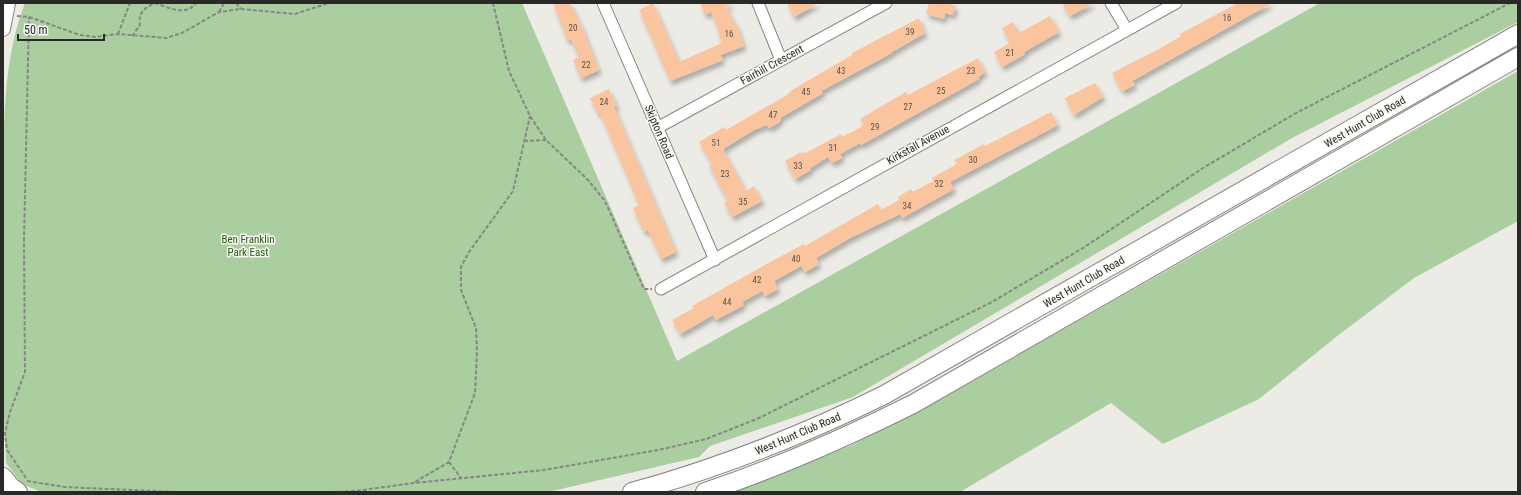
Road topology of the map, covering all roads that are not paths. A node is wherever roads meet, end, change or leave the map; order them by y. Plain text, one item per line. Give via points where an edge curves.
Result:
1 (8, 3) edge
2 (603, 3) edge
3 (758, 3) edge
4 (886, 3) edge
5 (1111, 3) edge
6 (1176, 3) edge
7 (3, 28) edge
8 (1127, 30) junction
9 (1518, 34) edge
10 (1518, 58) edge
11 (781, 60) junction
12 (657, 128) junction
13 (715, 260) junction
14 (661, 289) road end
15 (3, 477) edge
16 (22, 485) edge
17 (632, 492) edge
18 (705, 492) edge

1 - 7 street
2 - 12 street, Skipton Road
3 - 11 street
4 - 11 street, Fairhill Crescent
5 - 8 street
6 - 8 street, Kirkstall Avenue
8 - 13 street, Kirkstall Avenue
9 - 17 main road, West Hunt Club Road via 853,411 713,467
10 - 18 main road, West Hunt Club Road via 919,401 821,448
11 - 12 street, Fairhill Crescent
12 - 13 street, Skipton Road
13 - 14 street, Kirkstall Avenue
15 - 16 main road via 11,487

